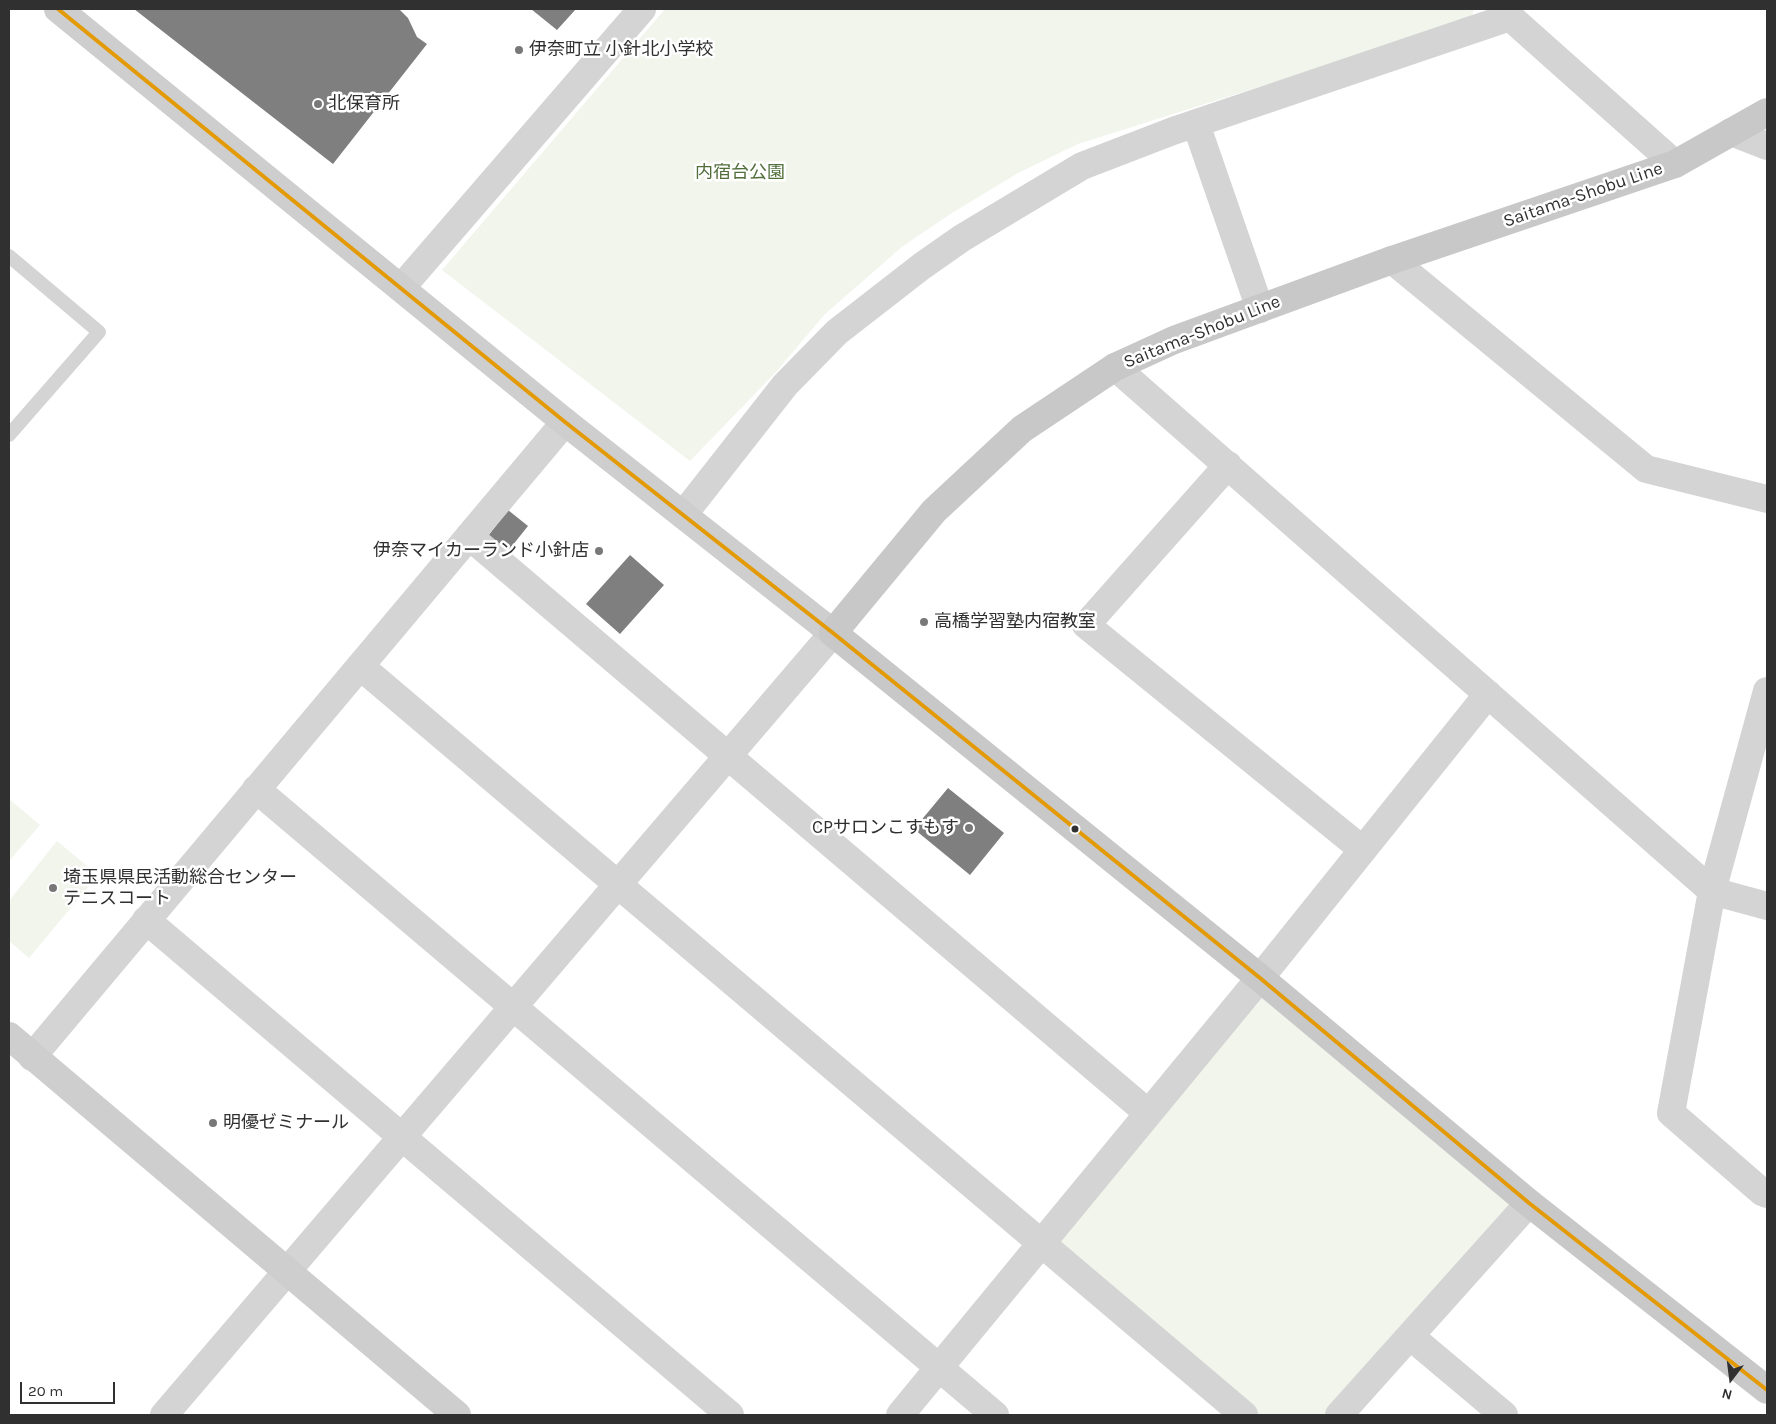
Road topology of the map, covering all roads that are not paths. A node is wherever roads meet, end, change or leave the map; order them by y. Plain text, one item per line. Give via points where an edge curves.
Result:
1 (58, 9) edge
2 (642, 9) edge
3 (1505, 13) edge
4 (1767, 112) edge
5 (1196, 124) junction
6 (1731, 132) junction
7 (1767, 146) edge
8 (1674, 164) junction
9 (9, 256) edge
10 (1392, 260) junction
11 (401, 288) junction
12 (1260, 309) junction
13 (1115, 367) junction
14 (565, 422) junction
15 (9, 435) edge
16 (1228, 465) junction
17 (1767, 499) edge
18 (683, 515) junction
19 (469, 536) junction
20 (833, 633) junction
21 (360, 666) junction
22 (1767, 691) edge
23 (1488, 694) junction
24 (728, 756) junction
25 (256, 789) junction
26 (1363, 850) junction
27 (617, 884) junction
28 (1712, 891) junction
29 (1767, 906) edge
30 (146, 920) junction
31 (1260, 978) junction
32 (512, 1006) junction
33 (9, 1036) edge
34 (32, 1056) junction
35 (1148, 1114) junction
36 (401, 1136) junction
37 (1767, 1194) edge
38 (1529, 1204) junction
39 (1041, 1244) junction
40 (286, 1271) junction
41 (1410, 1336) junction
42 (939, 1368) junction
43 (1767, 1390) edge
44 (164, 1415) edge
45 (457, 1415) edge
46 (730, 1415) edge
47 (900, 1415) edge
48 (995, 1415) edge
49 (1244, 1415) edge
50 (1339, 1415) edge
51 (1504, 1415) edge

1 - 11 street
2 - 11 street
3 - 5 street
3 - 8 street
4 - 6 main road, Saitama-Shobu Line
5 - 12 street
5 - 18 street via 1082,166 962,238 922,266 838,332 785,385
6 - 7 street
6 - 8 main road, Saitama-Shobu Line
8 - 10 main road, Saitama-Shobu Line
9 - 15 lane via 99,332
10 - 12 main road, Saitama-Shobu Line
10 - 17 street via 1646,469
11 - 14 street
12 - 13 main road, Saitama-Shobu Line via 1174,340
13 - 16 street
13 - 20 main road, Saitama-Shobu Line via 1022,429 941,505
14 - 18 street
14 - 19 street
16 - 23 street
16 - 26 street via 1086,625
18 - 20 street
19 - 21 street
19 - 24 street
20 - 24 street
20 - 31 main road
21 - 25 street
21 - 27 street
22 - 28 street
23 - 26 street
23 - 28 street
24 - 27 street
24 - 35 street
25 - 30 street
25 - 32 street
26 - 31 street
27 - 32 street
27 - 39 street
28 - 29 street
28 - 37 street via 1671,1113
30 - 34 street
30 - 36 street
31 - 35 street
31 - 38 main road
32 - 36 street
32 - 42 street
33 - 34 street
34 - 40 street
35 - 39 street
36 - 40 street
36 - 46 street
38 - 41 street
38 - 43 main road
39 - 42 street
39 - 49 street
40 - 44 street
40 - 45 street
41 - 50 street
41 - 51 street
42 - 47 street
42 - 48 street

